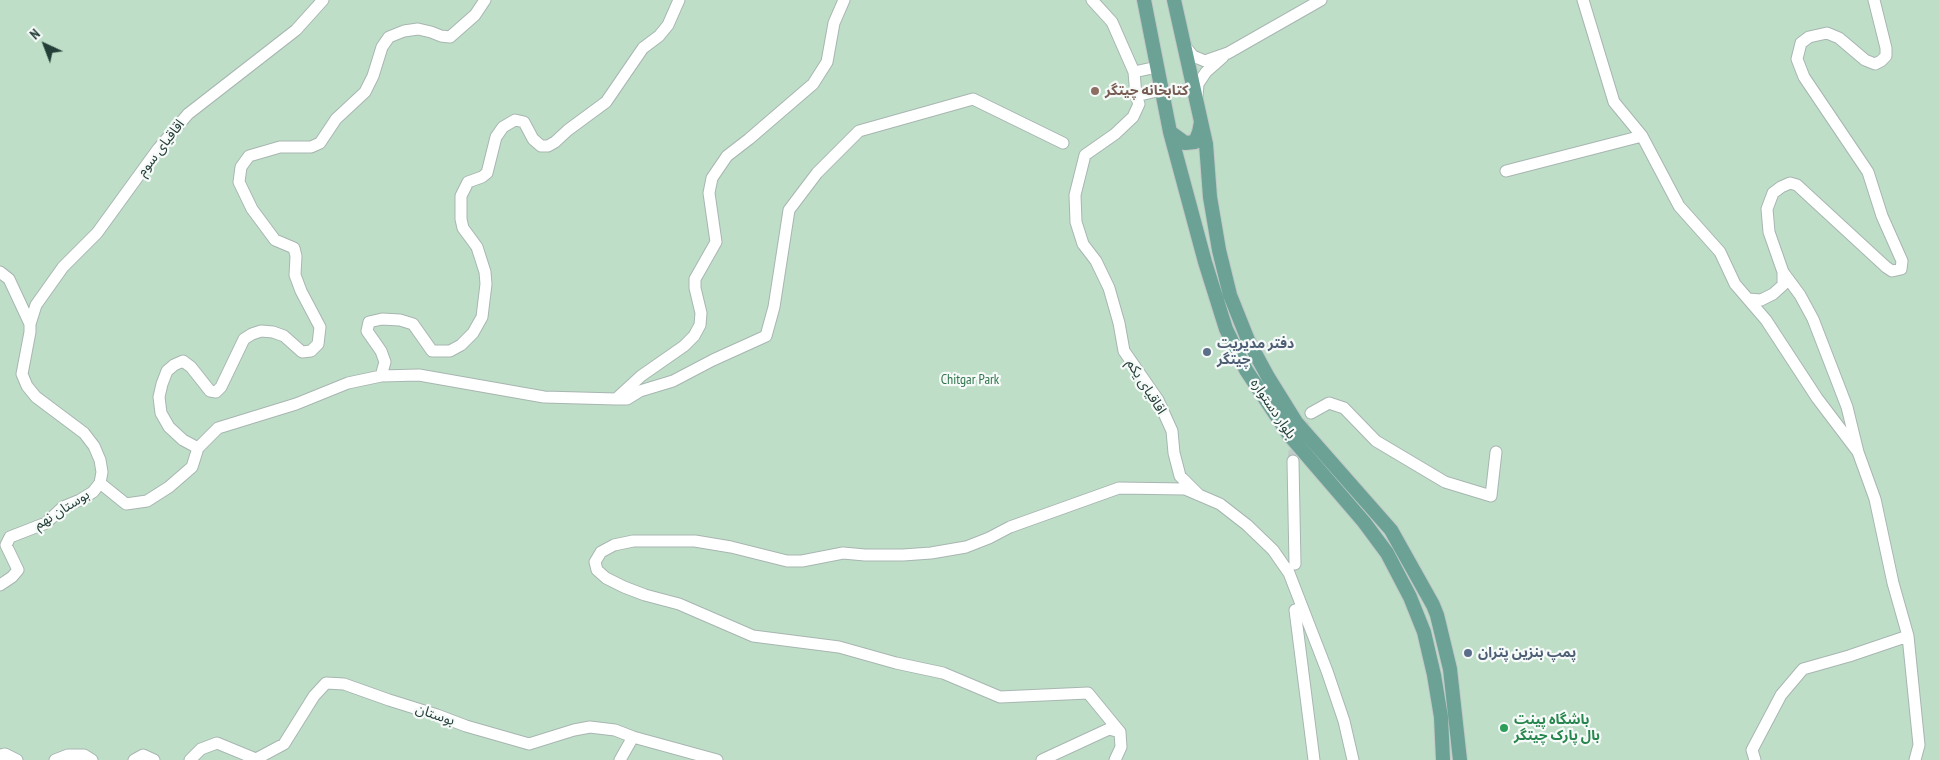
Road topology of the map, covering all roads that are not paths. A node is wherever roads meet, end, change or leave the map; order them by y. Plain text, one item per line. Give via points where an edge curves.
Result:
1 (323, 0) edge
2 (485, 0) edge
3 (679, 0) edge
4 (844, 0) edge
5 (1092, 0) edge
6 (1174, 0) edge
7 (1321, 0) edge
8 (1583, 0) edge
9 (1874, 0) edge
10 (1145, 2) edge
11 (1183, 42) junction
12 (1228, 53) junction
13 (1156, 67) junction
14 (1134, 72) junction
15 (1161, 90) junction
16 (1136, 96) junction
17 (1196, 104) junction
18 (1201, 121) junction
19 (1170, 132) junction
20 (1642, 136) junction
21 (1063, 143) dead end
22 (1506, 171) dead end
23 (0, 272) edge
24 (1783, 272) junction
25 (1748, 299) junction
26 (30, 324) junction
27 (381, 376) junction
28 (616, 399) junction
29 (1311, 413) tunnel mouth
30 (198, 448) junction
31 (1496, 452) dead end
32 (1858, 452) junction
33 (1293, 461) tunnel mouth
34 (100, 483) junction
35 (1199, 496) junction
36 (1295, 564) dead end
37 (0, 585) edge
38 (1295, 610) dead end
39 (1908, 636) junction
40 (1120, 732) junction
41 (632, 737) junction
42 (0, 755) edge
43 (17, 760) edge
44 (55, 760) edge
45 (92, 760) edge
46 (134, 760) edge
47 (154, 760) edge
48 (190, 760) edge
49 (620, 760) edge
50 (717, 760) edge
51 (1042, 760) edge
52 (1115, 760) edge
53 (1314, 760) edge
54 (1353, 760) edge
55 (1443, 760) edge
56 (1460, 760) edge
57 (1755, 760) edge
58 (1915, 760) edge

1 - 26 street, اقاقیای سوم via 296,30 188,114 96,233 63,267 36,305
2 - 30 street via 475,15 450,37 418,29 389,37 365,92 336,119 320,143 311,147 280,147 258,152 240,166 239,182 252,209 275,240 294,248 295,275 320,327 320,336 318,344 310,352 302,352 284,336 273,332 252,334 244,339 216,392 210,391 183,362 167,371 159,397 161,413 169,427
3 - 27 street via 668,25 643,48 606,102 556,142 542,146 533,139 524,122 514,120 503,127 496,136 486,173 468,182 461,196 463,228 477,247 485,272 482,317 474,332 450,351 432,351 413,324 382,319 369,322 367,331 385,362
4 - 28 street via 834,23 827,62 813,84 727,156 712,178 710,193 716,242 695,279 700,325 684,346 641,376
5 - 14 street, اقاقیای یکم via 1112,22
6 - 11 main road, بلوار دستواره
7 - 12 street
8 - 20 street via 1614,102
9 - 24 street via 1886,48 1886,56 1881,61 1875,64 1865,60 1839,38 1826,33 1809,37 1801,43 1797,59 1804,76 1868,172 1903,265 1897,271 1886,267 1797,185 1790,183 1773,193 1767,210 1769,232
10 - 13 main road, بلوار دستواره
11 - 12 street via 1193,56 1204,61
11 - 17 main road, بلوار دستواره
12 - 17 street via 1206,72 1198,84
13 - 14 street
13 - 15 main road, بلوار دستواره
14 - 16 street, اقاقیای یکم
15 - 16 street
15 - 19 main road, بلوار دستواره
16 - 35 street, اقاقیای یکم via 1139,104 1133,117 1085,155 1075,195 1076,222 1083,244 1096,261 1109,288 1124,351 1158,400 1172,431 1180,476
17 - 18 main road, بلوار دستواره
18 - 19 main road via 1194,142 1185,143
18 - 56 main road, بلوار دستواره via 1219,250 1230,295 1248,340 1296,422 1391,530 1433,605 1450,669
19 - 55 main road, بلوار دستواره via 1226,329 1246,370 1290,436 1387,553 1410,597 1424,632 1434,675 1441,717
20 - 22 street
20 - 25 street via 1679,206 1720,252 1735,284
21 - 28 street via 973,99 859,131 817,173 789,210 774,307 766,336 673,381 640,391 627,399
23 - 26 street via 9,279
24 - 25 street via 1783,285 1773,294 1761,300
24 - 32 street via 1814,319 1847,407
25 - 32 street
26 - 34 street, بوستان نهم via 22,374 27,386 36,397 84,433 94,446 102,472
27 - 28 street via 418,375 544,397
27 - 30 street via 348,383 296,404 218,428
29 - 31 street via 1329,403 1344,408 1376,441 1444,482 1491,496
30 - 34 street via 192,467 147,501 126,504
32 - 39 street via 1875,499
33 - 36 street
34 - 37 street, بوستان نهم via 93,492 64,506 46,523 10,537 6,545 18,570
35 - 40 street via 1184,490 1119,488 1010,527 966,547 931,553 843,553 787,561 695,541 633,541 601,552 595,562 597,570 606,578 624,587 679,604 753,636 839,647 943,673 1000,697 1088,693
35 - 54 street, اقاقیای یکم via 1220,504 1246,525 1273,550 1289,573 1327,670
38 - 53 street
39 - 57 street via 1804,669 1781,695 1752,750
39 - 58 street via 1919,744
40 - 51 street via 1109,729
40 - 52 street via 1121,747
41 - 48 street, بوستان via 615,730 590,727 529,744 344,684 326,683 314,696 284,744 256,759 217,743 201,749
41 - 49 street
41 - 50 street, بوستان
42 - 43 street
44 - 45 street via 68,755 84,755
46 - 47 street via 143,756

